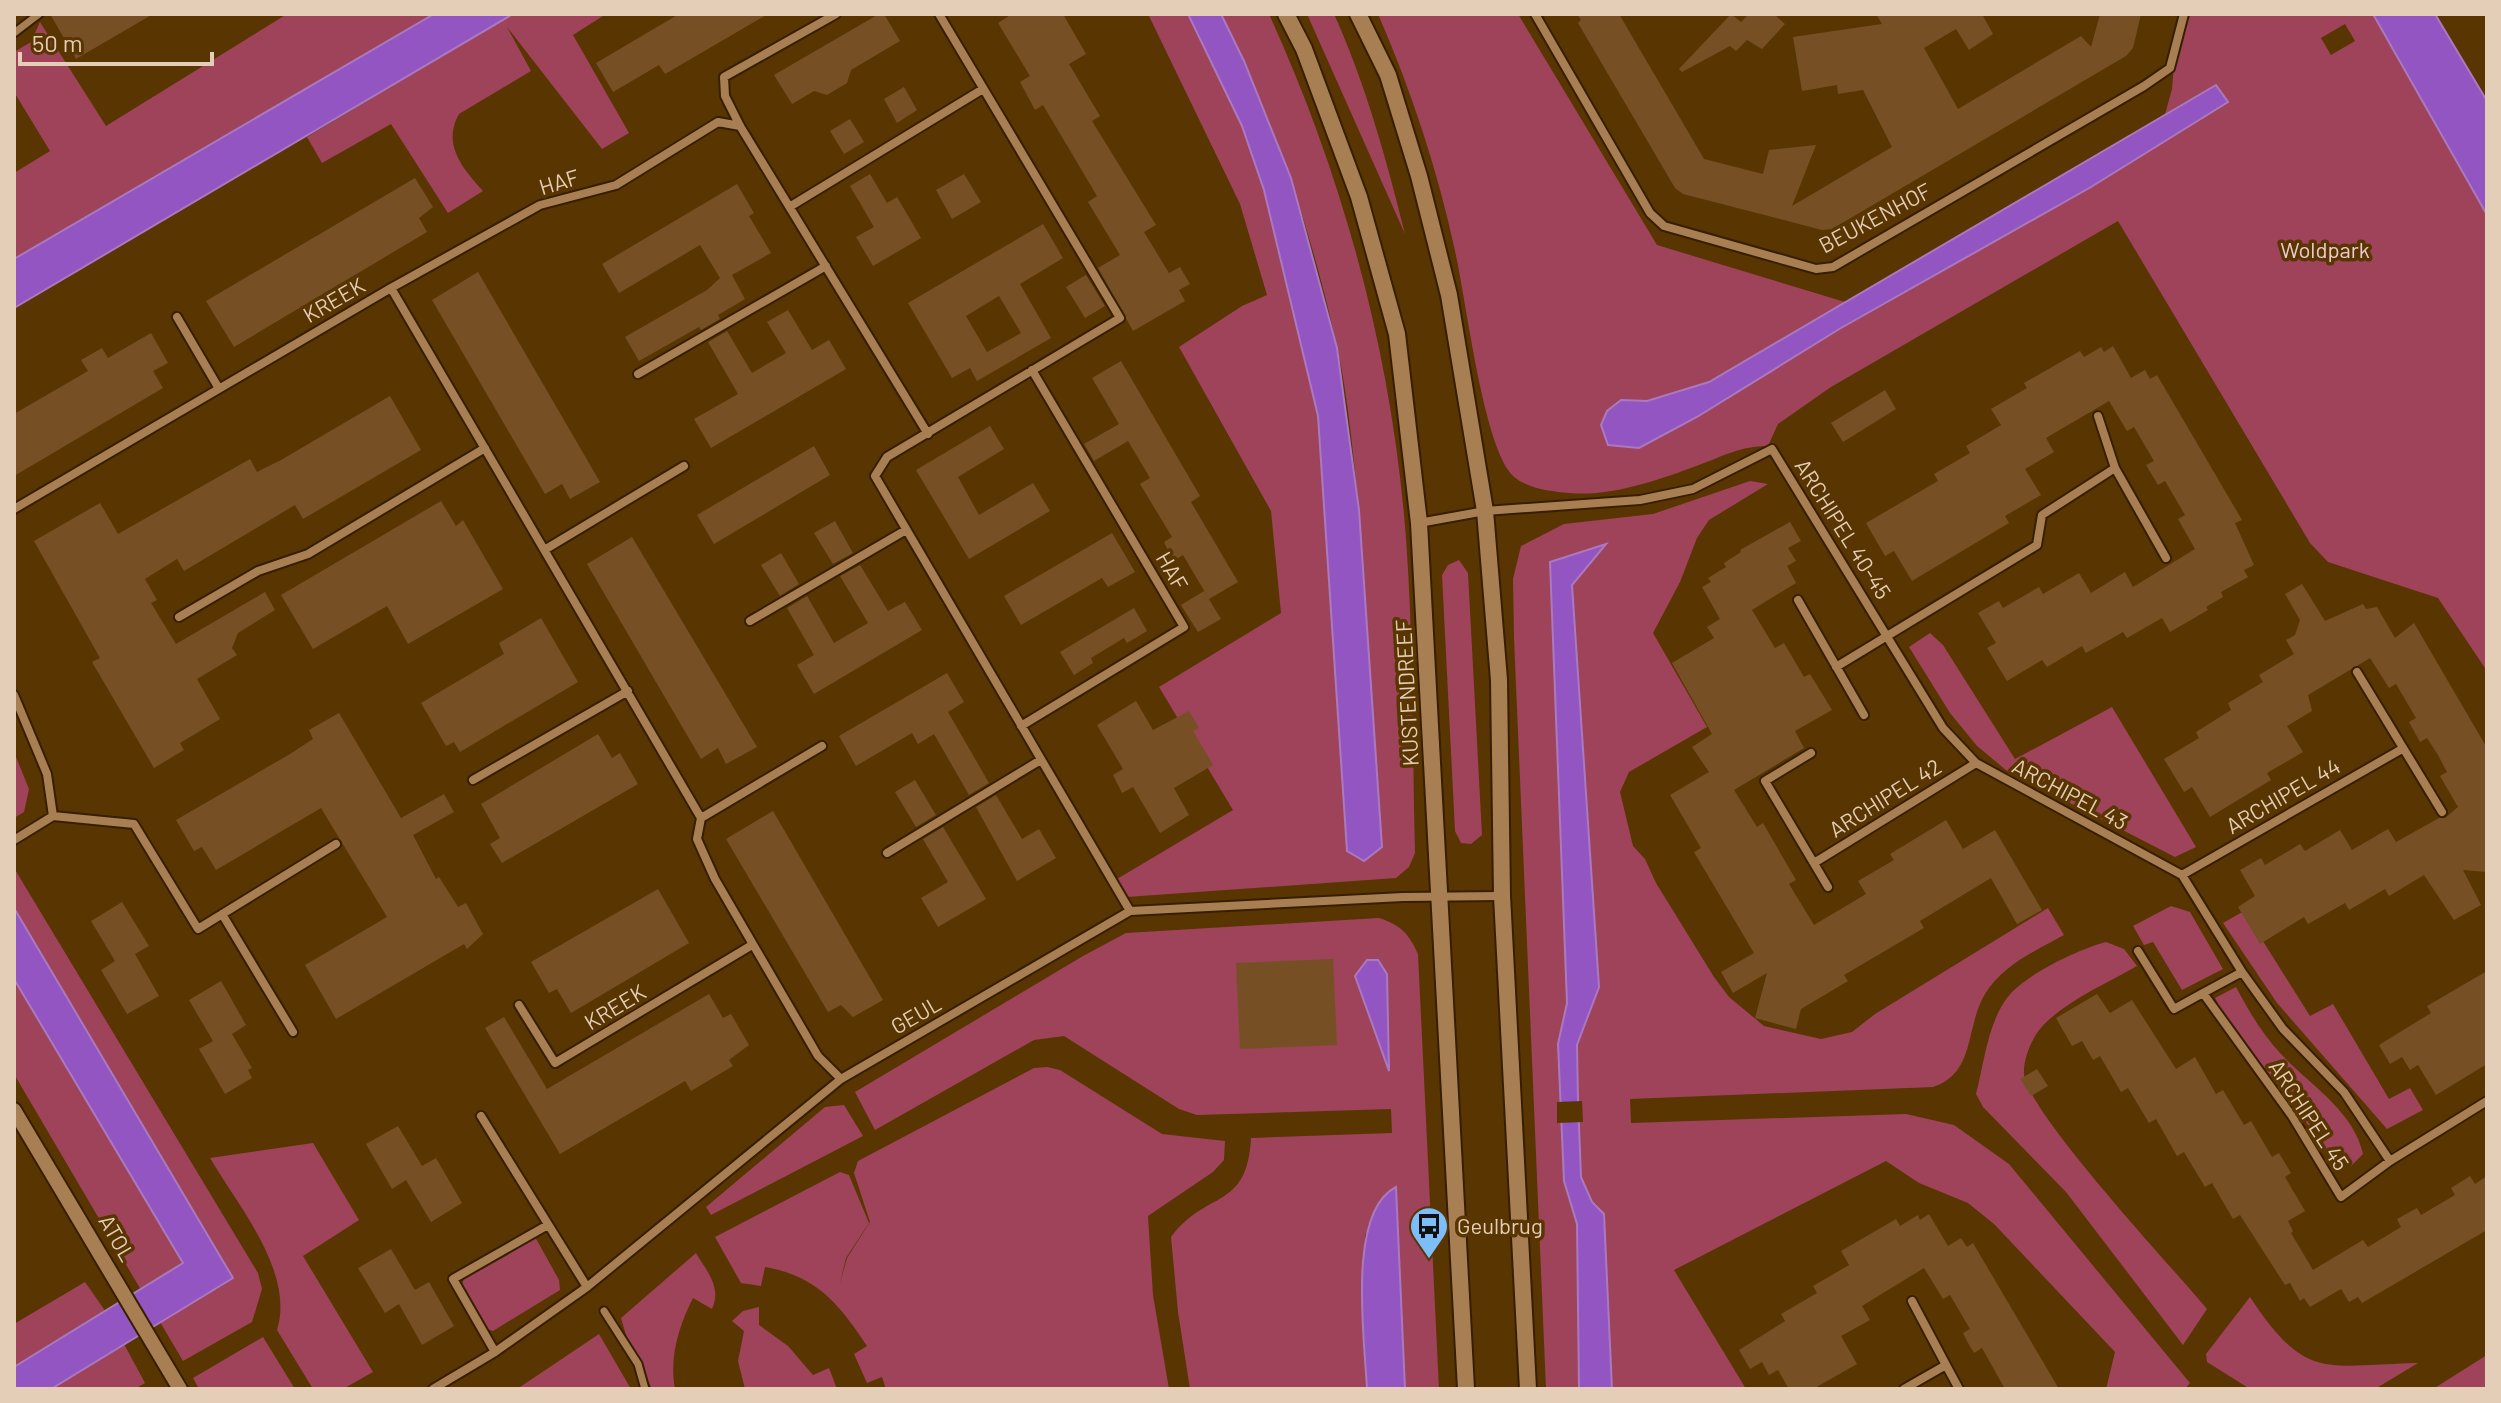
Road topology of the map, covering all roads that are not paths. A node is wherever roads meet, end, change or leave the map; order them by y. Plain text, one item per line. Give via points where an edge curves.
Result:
1 (39, 14) edge
2 (836, 14) edge
3 (939, 14) edge
4 (1286, 14) edge
5 (1358, 14) edge
6 (1535, 14) edge
7 (2184, 14) edge
8 (14, 33) edge
9 (983, 89) junction
10 (740, 126) junction
11 (791, 206) junction
12 (826, 266) junction
13 (391, 288) junction
14 (177, 317) dead end
15 (1032, 370) junction
16 (638, 374) dead end
17 (218, 387) junction
18 (2098, 416) dead end
19 (928, 434) junction
20 (485, 448) junction
21 (684, 466) dead end
22 (2115, 468) junction
23 (14, 509) edge
24 (1485, 511) junction
25 (1419, 523) junction
26 (906, 530) junction
27 (546, 549) junction
28 (2166, 558) dead end
29 (1798, 600) dead end
30 (179, 617) dead end
31 (750, 621) dead end
32 (1888, 637) junction
33 (1836, 667) junction
34 (2357, 672) dead end
35 (628, 691) junction
36 (14, 695) edge
37 (1864, 715) dead end
38 (1021, 726) junction
39 (822, 746) dead end
40 (2402, 749) junction
41 (1811, 753) dead end
42 (1039, 761) junction
43 (1976, 763) junction
44 (473, 780) dead end
45 (2442, 812) dead end
46 (53, 816) junction
47 (701, 818) junction
48 (14, 840) edge
49 (336, 844) dead end
50 (887, 853) dead end
51 (1814, 863) junction
52 (2182, 875) junction
53 (1828, 887) dead end
54 (1441, 896) junction
55 (1502, 896) junction
56 (1130, 911) junction
57 (222, 914) junction
58 (752, 945) junction
59 (2138, 951) dead end
60 (2242, 972) junction
61 (2203, 993) junction
62 (519, 1005) dead end
63 (293, 1032) dead end
64 (841, 1079) junction
65 (2487, 1101) edge
66 (14, 1110) edge
67 (481, 1116) dead end
68 (2390, 1161) junction
69 (546, 1226) junction
70 (587, 1287) junction
71 (1912, 1301) dead end
72 (604, 1311) dead end
73 (495, 1352) junction
74 (1946, 1365) junction
75 (180, 1389) edge
76 (433, 1389) edge
77 (645, 1389) edge
78 (1466, 1389) edge
79 (1528, 1389) edge
80 (1904, 1389) edge
81 (1959, 1389) edge

1 - 8 street
2 - 10 street via 724,77 725,96
3 - 9 street
4 - 25 main road, KUSTENDREEF via 1359,197 1397,334
5 - 24 main road via 1388,75 1419,176 1449,295
6 - 7 street, BEUKENHOF via 1650,213 1664,226 1816,269 1833,267 2170,68
9 - 11 street
9 - 15 street via 1120,318
10 - 11 street
10 - 13 street, HAF via 718,122 616,185 540,205
11 - 12 street
12 - 16 street
12 - 19 street
13 - 17 street, KREEK
13 - 20 street, KREEK
14 - 17 street
15 - 19 street
15 - 38 street, HAF via 1184,627
17 - 23 street, KREEK
18 - 22 street
19 - 26 street via 887,457 875,476
20 - 27 street, KREEK
20 - 30 street via 308,554 258,571
21 - 27 street
22 - 28 street
22 - 32 street via 2042,515 2037,545
24 - 25 street
24 - 32 street, ARCHIPEL 40-45 via 1640,500 1680,492 1772,449
24 - 55 main road via 1499,680
25 - 54 main road, KUSTENDREEF
26 - 31 street
26 - 38 street
27 - 35 street, KREEK
29 - 33 street
32 - 33 street
32 - 43 street, ARCHIPEL 43 via 1943,728
33 - 37 street
34 - 40 street
35 - 44 street
35 - 47 street, KREEK
36 - 46 street via 47,774
38 - 42 street
39 - 47 street
40 - 45 street
40 - 52 street, ARCHIPEL 44
41 - 51 street, ARCHIPEL 42 via 1765,781
42 - 50 street
42 - 56 street
43 - 51 street, ARCHIPEL 42
43 - 52 street, ARCHIPEL 43
46 - 48 street
46 - 57 street via 134,824 198,929
47 - 58 street, KREEK via 697,839
49 - 57 street
51 - 53 street, ARCHIPEL 42
52 - 60 street, ARCHIPEL 43
54 - 55 street, GEUL
54 - 56 street, GEUL
54 - 78 main road, KUSTENDREEF
55 - 79 main road
56 - 64 street, GEUL
57 - 63 street
58 - 62 street, KREEK via 555,1063
58 - 64 street, KREEK via 818,1056
59 - 61 street via 2174,1009
60 - 61 street
60 - 68 street, ARCHIPEL 43 via 2283,1029 2344,1092
61 - 68 street, ARCHIPEL 45 via 2292,1116 2341,1197
64 - 70 street, GEUL
65 - 68 street, ARCHIPEL 45
66 - 75 street, ATOL
67 - 69 street
69 - 70 street
69 - 73 street via 453,1279
70 - 73 street, GEUL
71 - 74 street
72 - 77 street via 638,1364
73 - 76 street, GEUL
74 - 80 street
74 - 81 street

